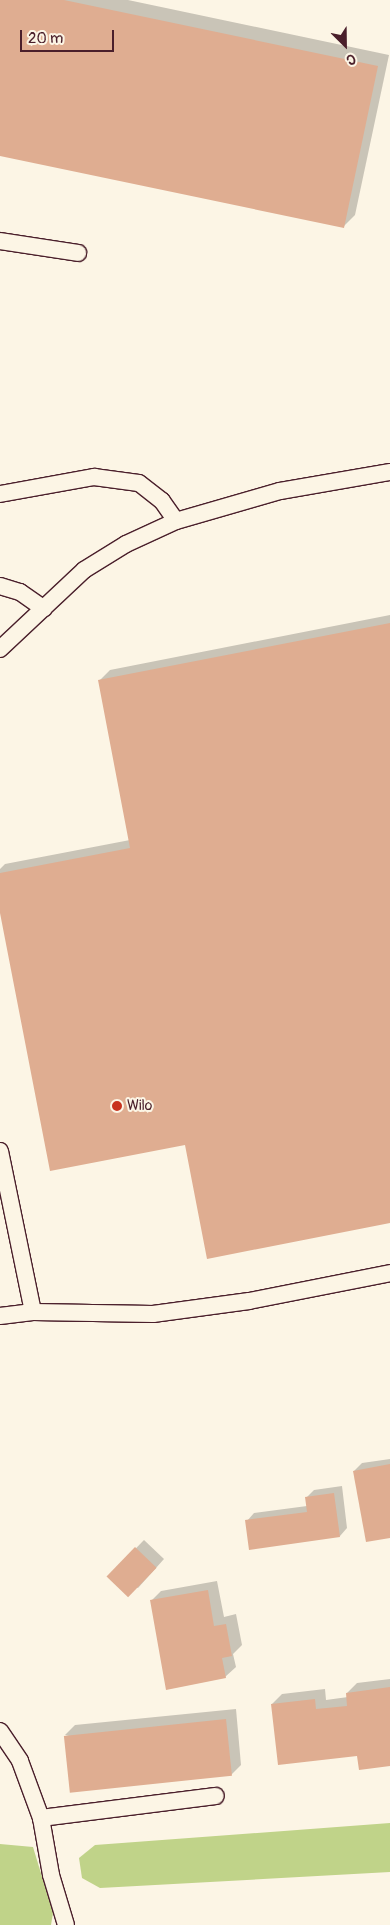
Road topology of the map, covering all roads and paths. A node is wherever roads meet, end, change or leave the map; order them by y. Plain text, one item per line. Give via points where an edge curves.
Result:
1 (0, 241) edge
2 (78, 253) dead end
3 (390, 472) edge
4 (0, 494) edge
5 (176, 521) junction
6 (0, 586) edge
7 (44, 609) junction
8 (0, 649) edge
9 (0, 1152) edge
10 (390, 1273) edge
11 (33, 1312) junction
12 (0, 1316) edge
13 (0, 1731) edge
14 (216, 1796) dead end
15 (41, 1818) junction
16 (66, 1925) edge

1 - 2 lane
3 - 5 lane via 280,491
4 - 5 lane via 94,478 139,483 162,501
5 - 7 lane via 126,544 84,570
6 - 7 lane via 20,592
7 - 8 lane
9 - 11 lane
10 - 11 lane via 249,1301 153,1314
11 - 12 lane
13 - 15 lane via 20,1761
14 - 15 lane
15 - 16 lane via 51,1875

